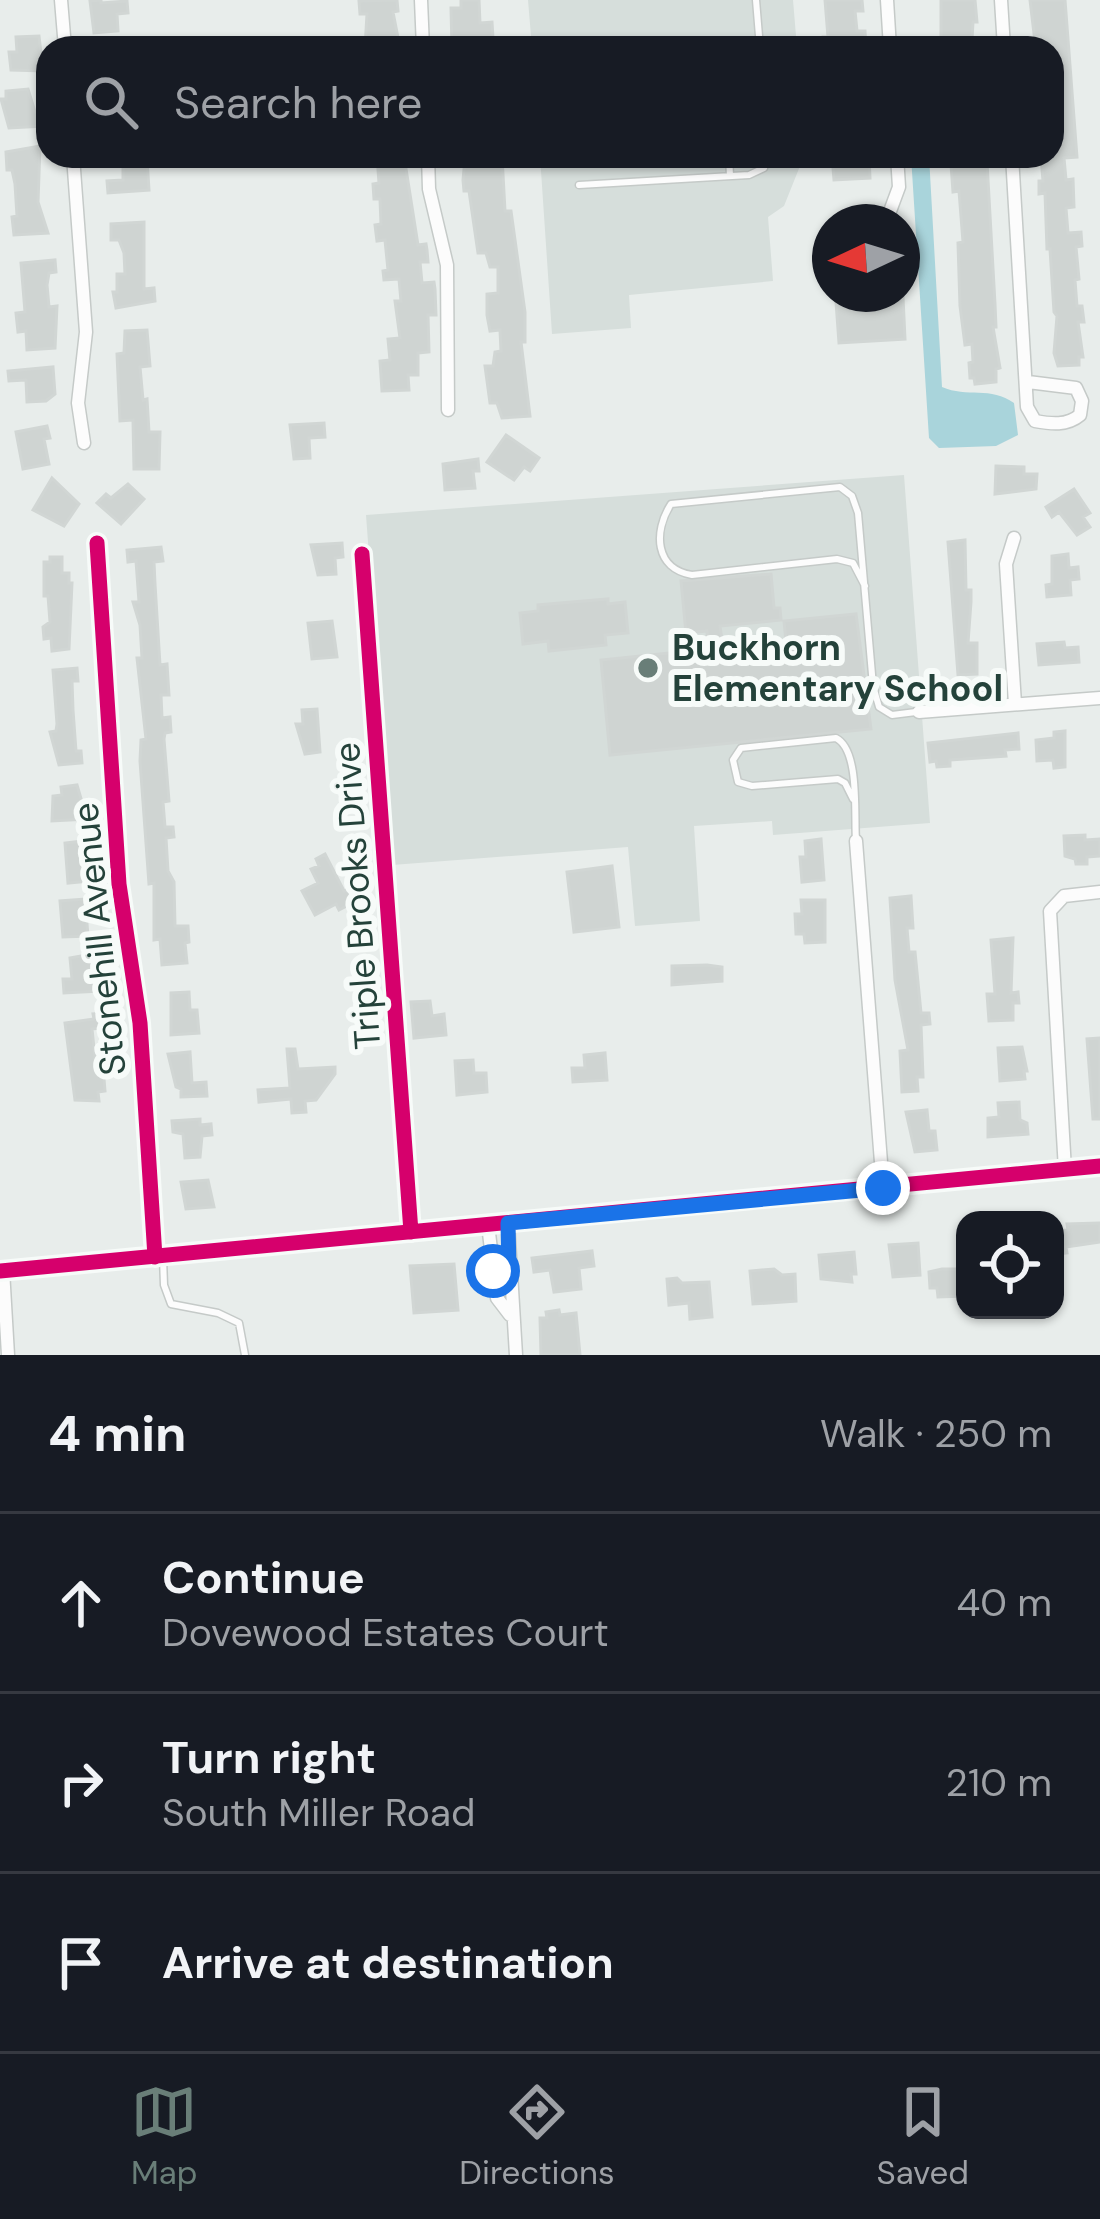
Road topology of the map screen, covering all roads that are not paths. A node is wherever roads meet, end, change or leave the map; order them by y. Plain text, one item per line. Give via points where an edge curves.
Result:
1 (61, 0) edge
2 (421, 0) edge
3 (756, 0) edge
4 (886, 0) edge
5 (1001, 0) edge
6 (64, 36) edge
7 (422, 36) edge
8 (759, 36) edge
9 (889, 36) edge
10 (1003, 36) edge
11 (74, 168) edge
12 (428, 168) edge
13 (730, 168) edge
14 (764, 168) edge
15 (898, 168) edge
16 (1013, 168) edge
17 (730, 176) junction
18 (579, 185) dead end
19 (893, 204) edge
20 (1028, 382) junction
21 (448, 410) dead end
22 (85, 443) dead end
23 (1014, 538) dead end
24 (98, 543) dead end
25 (362, 554) dead end
26 (865, 586) junction
27 (1100, 698) edge
28 (1015, 704) junction
29 (920, 712) joint
30 (854, 799) junction
31 (856, 841) joint
32 (1100, 892) edge
33 (1100, 1166) edge
34 (1064, 1170) junction
35 (883, 1188) junction
36 (508, 1223) junction
37 (488, 1225) junction
38 (411, 1232) junction
39 (159, 1256) junction
40 (1, 1270) edge
41 (509, 1270) junction
42 (493, 1271) junction
43 (512, 1318) junction
44 (8, 1355) edge
45 (245, 1355) edge
46 (516, 1355) edge

1 - 6 street
2 - 7 street
3 - 8 lane
4 - 9 street
5 - 10 street
11 - 22 street
12 - 21 street via 446,265
13 - 17 lane
14 - 17 lane
15 - 19 street
16 - 20 street
17 - 18 lane
20 - 20 street via 1027,407 1036,421 1064,424 1080,415 1076,388
23 - 28 street via 1006,564
24 - 39 street, Stonehill Avenue via 119,884 140,1022
25 - 38 street, Triple Brooks Drive
26 - 26 lane via 858,513 839,488 670,504 659,527 661,552 677,572 837,559 853,563
26 - 29 lane via 879,706 892,715
27 - 28 street
28 - 29 street
30 - 30 lane via 851,756 836,738 741,748 733,760 738,782 838,779
30 - 31 lane
31 - 35 street
32 - 34 street via 1064,896 1050,911
33 - 34 street
34 - 35 street
35 - 36 street
36 - 37 street
36 - 41 street
37 - 38 street
37 - 42 street
38 - 39 street
39 - 40 street
39 - 45 lane via 171,1304 239,1323
40 - 44 street
41 - 42 street
41 - 43 street
42 - 43 street via 497,1298
43 - 46 street

